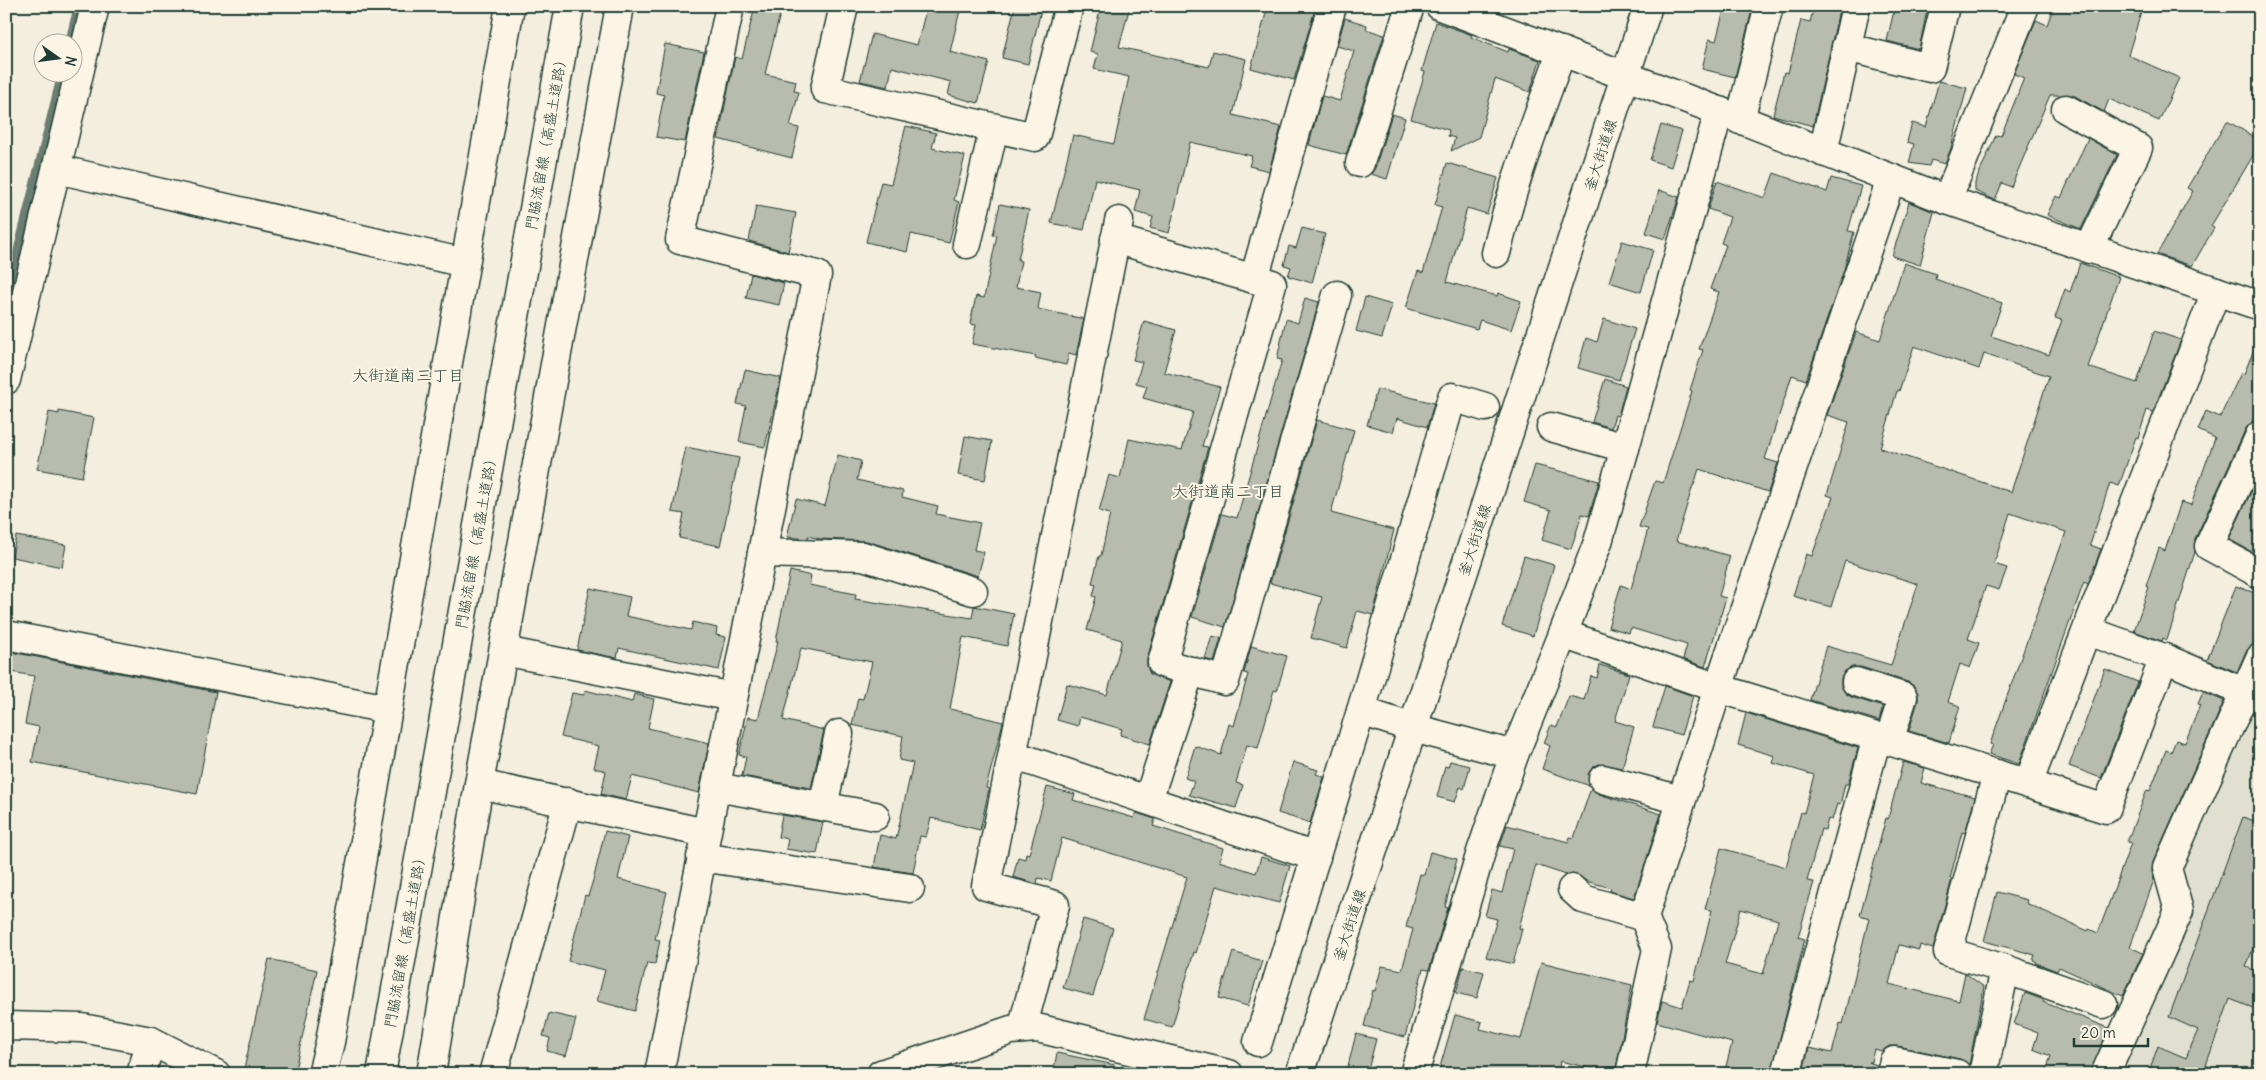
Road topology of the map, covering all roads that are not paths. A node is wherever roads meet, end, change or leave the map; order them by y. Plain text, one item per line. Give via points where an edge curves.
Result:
1 (96, 6) edge
2 (510, 6) edge
3 (570, 6) edge
4 (620, 6) edge
5 (730, 6) edge
6 (844, 6) edge
7 (1069, 6) edge
8 (1332, 6) edge
9 (1410, 6) edge
10 (1440, 6) edge
11 (1648, 6) edge
12 (1769, 6) edge
13 (1856, 6) edge
14 (1945, 6) edge
15 (2025, 6) edge
16 (1482, 13) edge
17 (1846, 47) junction
18 (1562, 51) junction
19 (1626, 76) junction
20 (2066, 109) dead end
21 (1729, 115) junction
22 (994, 128) junction
23 (1823, 152) junction
24 (1360, 163) dead end
25 (57, 169) junction
26 (1890, 179) junction
27 (1946, 200) junction
28 (967, 244) dead end
29 (2089, 249) junction
30 (1496, 252) dead end
31 (465, 263) junction
32 (1254, 279) junction
33 (2216, 291) junction
34 (1337, 294) dead end
35 (2260, 306) edge
36 (6, 380) edge
37 (1485, 407) dead end
38 (1552, 427) dead end
39 (2260, 435) edge
40 (1625, 448) junction
41 (762, 552) junction
42 (2260, 574) edge
43 (973, 591) dead end
44 (2088, 631) junction
45 (1563, 634) junction
46 (6, 635) edge
47 (504, 651) junction
48 (2164, 658) junction
49 (2260, 658) edge
50 (1190, 671) junction
51 (1856, 682) dead end
52 (1718, 688) junction
53 (2252, 695) edge
54 (733, 697) junction
55 (388, 709) junction
56 (1361, 711) junction
57 (1413, 728) junction
58 (839, 734) dead end
59 (1883, 739) junction
60 (1013, 755) junction
61 (1514, 755) junction
62 (1997, 774) junction
63 (1603, 779) dead end
64 (479, 784) junction
65 (2028, 784) junction
66 (716, 787) junction
67 (1148, 800) junction
68 (1681, 800) junction
69 (568, 802) junction
70 (823, 806) junction
71 (874, 816) dead end
72 (704, 845) junction
73 (1316, 857) junction
74 (910, 888) dead end
75 (1572, 889) dead end
76 (1644, 917) junction
77 (2005, 969) junction
78 (2103, 1004) dead end
79 (6, 1026) edge
80 (1022, 1029) junction
81 (151, 1042) junction
82 (1258, 1042) dead end
83 (1183, 1068) edge
84 (141, 1074) edge
85 (216, 1074) edge
86 (322, 1074) edge
87 (381, 1074) edge
88 (431, 1074) edge
89 (493, 1074) edge
90 (659, 1074) edge
91 (881, 1074) edge
92 (1229, 1074) edge
93 (1300, 1074) edge
94 (1414, 1074) edge
95 (1630, 1074) edge
96 (1786, 1074) edge
97 (1891, 1074) edge
98 (1956, 1074) edge
99 (1983, 1074) edge
100 (2105, 1074) edge

1 - 25 street
2 - 31 street
3 - 87 street, 門脇流留線（高盛土道路）
4 - 47 street
5 - 41 street via 680,240 817,275
6 - 22 street via 825,89
7 - 22 street via 1035,137
8 - 32 street
9 - 24 street
10 - 16 street
11 - 19 street, 釜大街道線
12 - 21 street
13 - 17 street
14 - 17 street via 1930,68
15 - 27 street
16 - 18 street
17 - 23 street
18 - 19 street
18 - 30 street via 1528,140
19 - 21 street
19 - 57 street, 釜大街道線
20 - 29 street via 2138,148
21 - 23 street
21 - 40 street
22 - 28 street
23 - 26 street
25 - 31 street
25 - 36 street
26 - 27 street
26 - 52 street
27 - 29 street
29 - 33 street
31 - 55 street
32 - 50 street via 1272,284 1162,663
32 - 60 street via 1117,229
33 - 35 street
33 - 44 street
34 - 50 street via 1225,681
37 - 56 street via 1452,397
38 - 40 street
39 - 42 street via 2209,546
40 - 45 street via 1598,542
41 - 43 street via 863,556
41 - 54 street
44 - 48 street
44 - 65 street
45 - 52 street
45 - 61 street
46 - 55 street
47 - 54 street
47 - 64 street
48 - 53 street
48 - 65 street via 2106,810
49 - 53 street
50 - 67 street
51 - 59 street via 1903,697
52 - 59 street
52 - 68 street
53 - 100 street via 2168,868 2179,911
54 - 66 street
55 - 86 street
56 - 57 street
56 - 73 street
57 - 61 street
57 - 93 street, 釜大街道線
58 - 70 street
59 - 62 street
59 - 96 street
60 - 67 street
60 - 80 street via 986,886 1055,905
61 - 94 street
62 - 65 street
62 - 77 street via 1948,952
63 - 68 street
64 - 69 street
64 - 88 street
66 - 70 street
66 - 72 street
67 - 73 street
68 - 76 street
69 - 72 street
69 - 89 street
70 - 71 street
72 - 74 street
72 - 90 street
73 - 82 street
75 - 76 street via 1583,898
76 - 95 street via 1657,950
77 - 78 street
77 - 99 street
79 - 81 street via 82,1028
80 - 83 street via 1037,1028
80 - 91 street
81 - 84 street
81 - 85 street
83 - 92 street
97 - 98 street via 1894,1061

